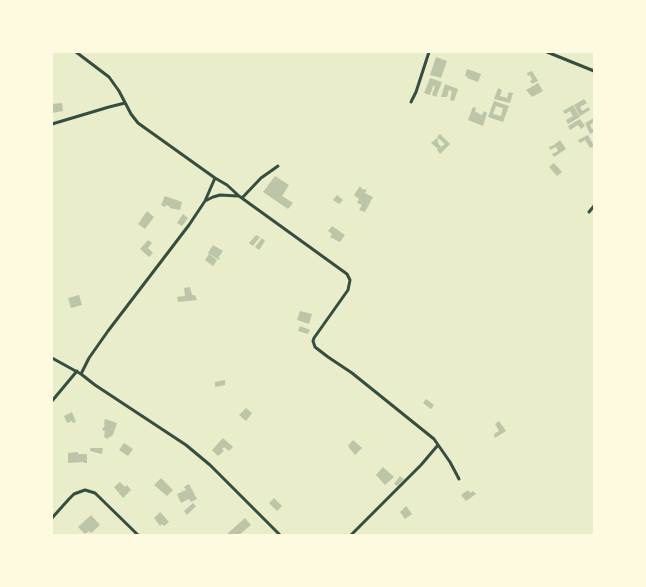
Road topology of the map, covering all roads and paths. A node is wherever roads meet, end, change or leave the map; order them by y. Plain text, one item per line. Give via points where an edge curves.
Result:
1 (76, 52) edge
2 (429, 52) edge
3 (547, 52) edge
4 (594, 71) edge
5 (412, 102) dead end
6 (125, 103) junction
7 (52, 124) edge
8 (278, 166) dead end
9 (215, 178) junction
10 (240, 197) junction
11 (205, 201) junction
12 (594, 206) edge
13 (589, 212) dead end
14 (52, 358) edge
15 (77, 371) junction
16 (81, 374) junction
17 (52, 401) edge
18 (438, 445) junction
19 (459, 478) dead end
20 (52, 518) edge
21 (138, 535) edge
22 (280, 535) edge
23 (351, 535) edge

1 - 6 street via 109,77
2 - 5 street
3 - 4 street
6 - 7 street
6 - 9 street via 138,123
8 - 10 street
9 - 10 street via 227,184
9 - 11 street
10 - 11 street via 220,195
10 - 18 street via 347,274 350,280 348,290 314,338 315,346 352,373 434,439
11 - 16 street via 190,225 108,331
12 - 13 street
14 - 15 street
15 - 16 street
15 - 17 street
16 - 22 street via 186,446 215,470
18 - 19 street
18 - 23 street
20 - 21 street via 74,494 85,490 94,493

